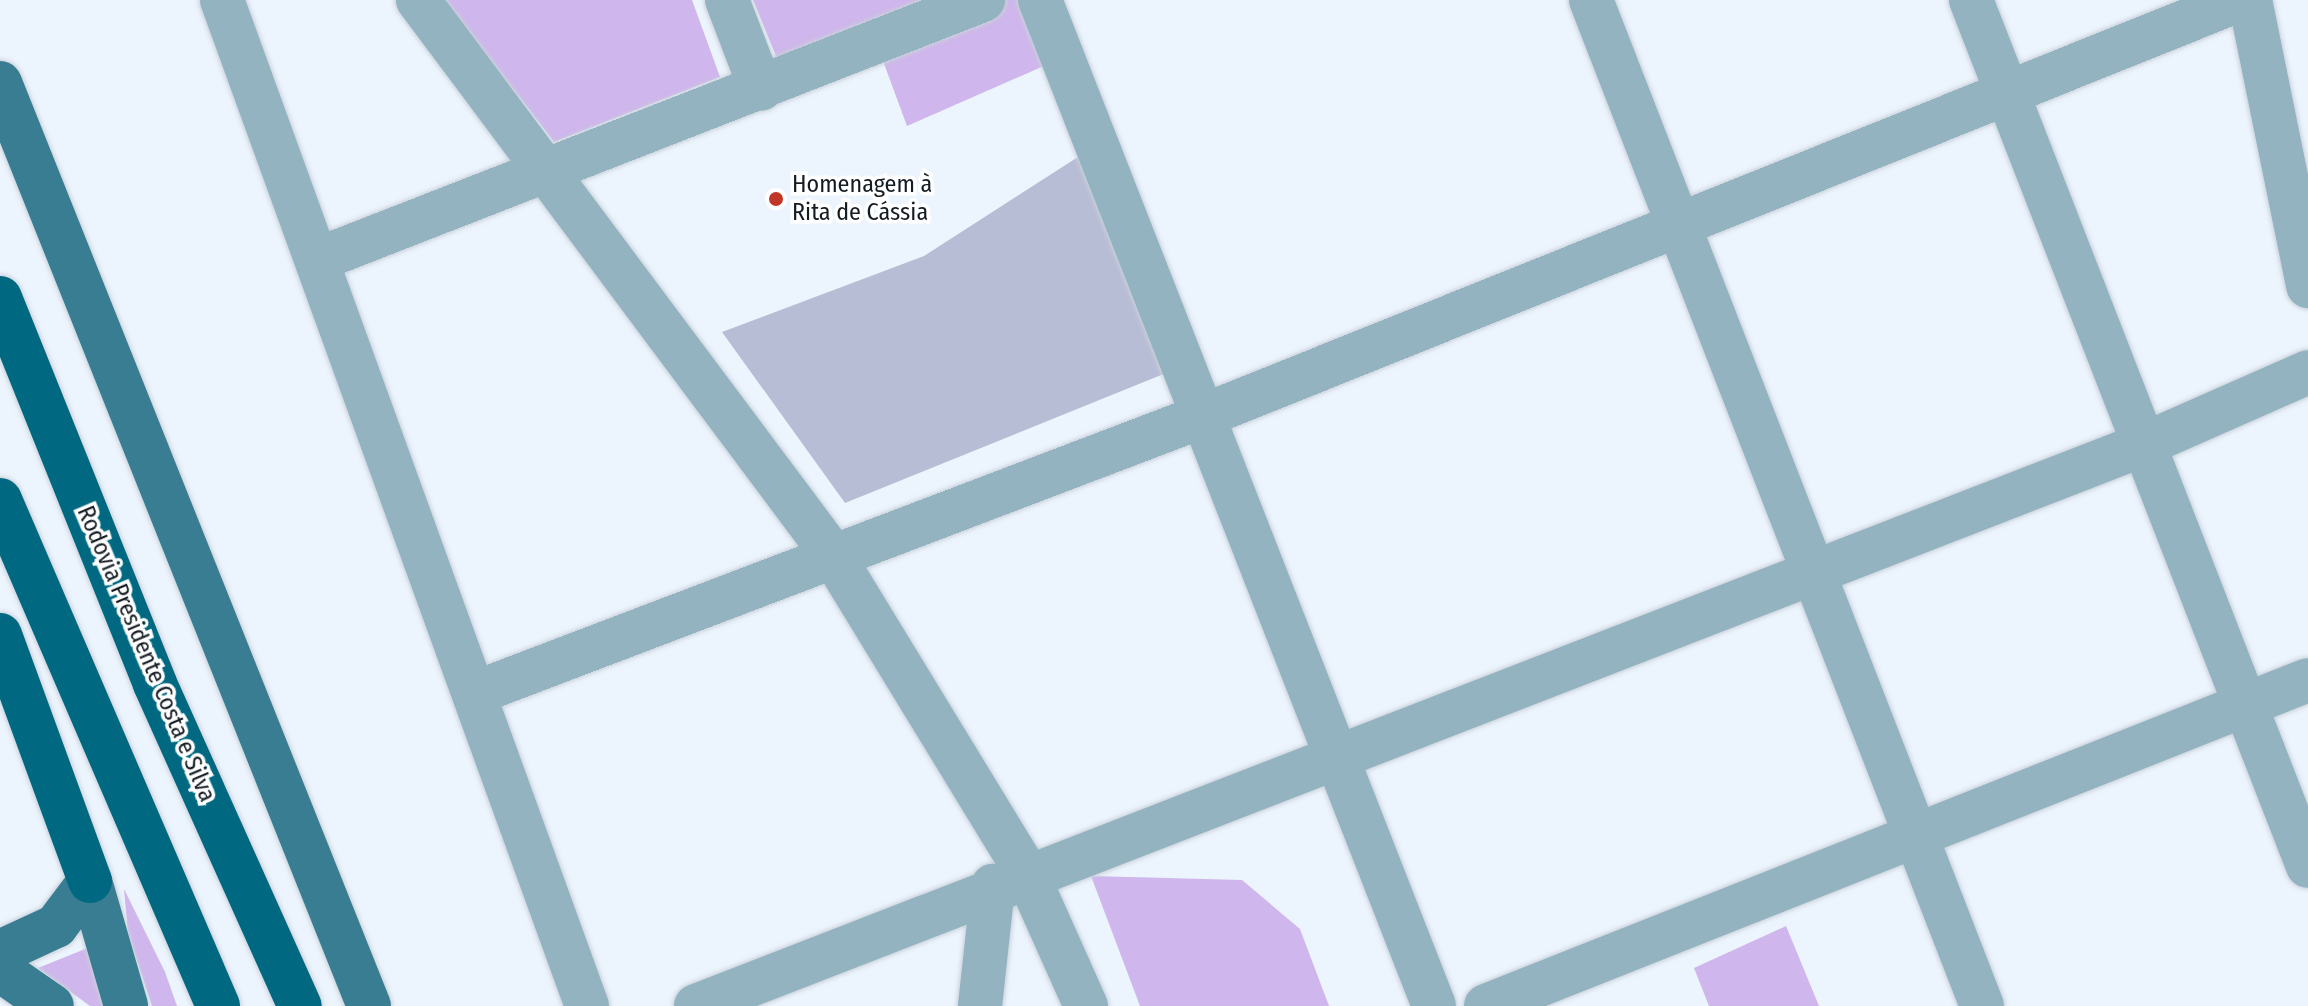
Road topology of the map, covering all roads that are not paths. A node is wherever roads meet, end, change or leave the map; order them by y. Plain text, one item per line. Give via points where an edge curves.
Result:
1 (222, 0) edge
2 (418, 0) edge
3 (727, 0) edge
4 (983, 0) edge
5 (1040, 0) edge
6 (1591, 0) edge
7 (1971, 0) edge
8 (2239, 0) edge
9 (2250, 0) edge
10 (0, 83) edge
11 (761, 89) junction
12 (2003, 93) junction
13 (545, 177) junction
14 (1679, 225) junction
15 (319, 259) junction
16 (2308, 286) edge
17 (0, 298) edge
18 (2308, 372) edge
19 (1203, 416) junction
20 (2145, 444) junction
21 (0, 500) edge
22 (832, 554) junction
23 (1813, 573) junction
24 (0, 635) edge
25 (2308, 680) edge
26 (475, 693) junction
27 (2245, 705) junction
28 (1337, 758) junction
29 (1915, 836) junction
30 (2308, 866) edge
31 (1009, 879) junction
32 (90, 881) junction
33 (0, 952) edge
34 (0, 970) edge
35 (52, 1006) edge
36 (126, 1006) edge
37 (218, 1006) edge
38 (300, 1006) edge
39 (369, 1006) edge
40 (587, 1006) edge
41 (696, 1006) edge
42 (980, 1006) edge
43 (1086, 1006) edge
44 (1434, 1006) edge
45 (1486, 1006) edge
46 (1982, 1006) edge

1 - 15 street
2 - 13 street
3 - 11 street
4 - 11 street
5 - 19 street
6 - 14 street
7 - 12 street
8 - 12 street
9 - 16 street
10 - 39 main road
11 - 13 street
12 - 14 street
12 - 20 street
13 - 15 street
13 - 22 street
14 - 19 street
14 - 23 street
15 - 26 street
17 - 38 highway, Rodovia Presidente Costa e Silva via 155,684
18 - 20 street
19 - 22 street
19 - 28 street
20 - 23 street
20 - 27 street
21 - 37 highway
22 - 26 street
22 - 31 street
23 - 28 street
23 - 29 street
24 - 32 highway
25 - 27 street
26 - 40 street
27 - 29 street
27 - 30 street
28 - 31 street
28 - 44 street
29 - 45 street
29 - 46 street
31 - 41 street
31 - 42 street
31 - 43 street
32 - 33 main road via 56,926
32 - 36 main road
34 - 35 main road

